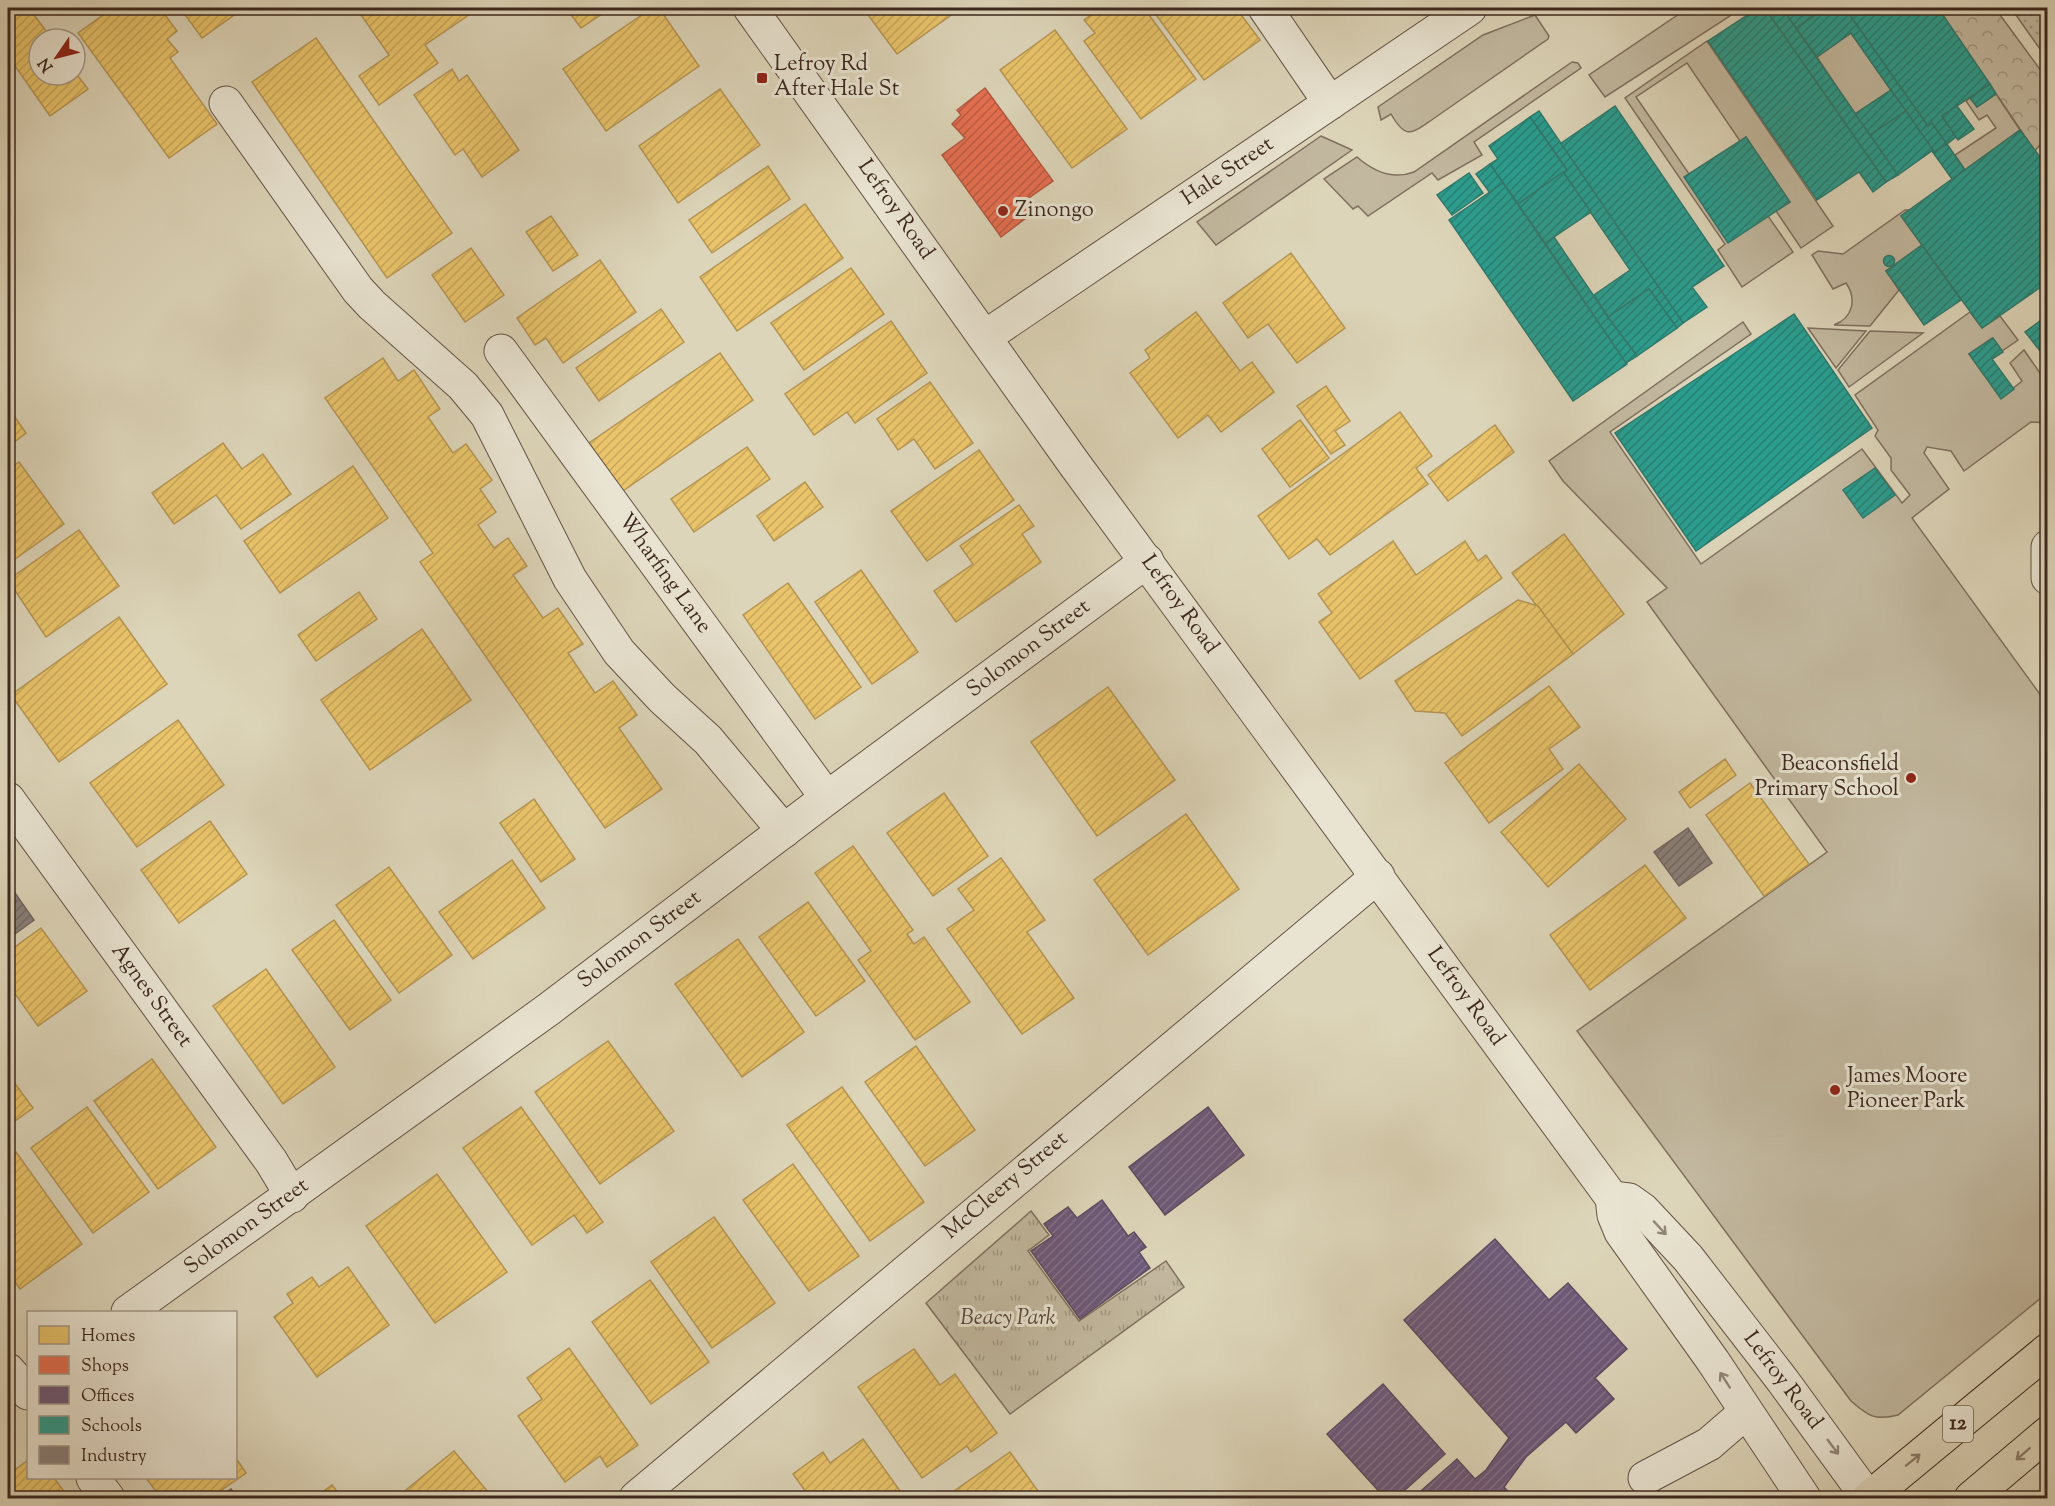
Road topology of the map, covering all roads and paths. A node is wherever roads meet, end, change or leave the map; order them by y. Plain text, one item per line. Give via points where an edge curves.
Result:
1 (750, 8) edge
2 (1265, 8) edge
3 (1470, 8) edge
4 (225, 103) dead end
5 (1330, 103) junction
6 (985, 337) junction
7 (501, 351) dead end
8 (2048, 547) edge
9 (1147, 561) junction
10 (2048, 578) edge
11 (827, 798) junction
12 (8, 799) edge
13 (784, 831) junction
14 (1378, 876) junction
15 (292, 1196) junction
16 (1612, 1198) junction
17 (129, 1311) edge
18 (2048, 1350) edge
19 (1746, 1412) junction
20 (2048, 1432) edge
21 (1645, 1478) dead end
22 (94, 1479) edge
23 (108, 1498) edge
24 (636, 1498) edge
25 (1803, 1498) edge
26 (1869, 1498) edge
27 (1971, 1498) edge

1 - 6 street, Lefroy Road
2 - 5 street
3 - 5 street, Hale Street
4 - 13 street via 358,290 464,386 487,416 570,579 619,652 708,740
5 - 6 street, Hale Street
6 - 9 street, Lefroy Road
7 - 11 street, Wharfing Lane
8 - 10 street
9 - 11 street, Solomon Street
9 - 14 street, Lefroy Road
11 - 13 street, Solomon Street
12 - 15 street, Agnes Street via 271,1161
13 - 15 street, Solomon Street
14 - 16 street, Lefroy Road
14 - 24 street, McCleery Street
15 - 17 street, Solomon Street
19 -> 16 street, Lefroy Road via 1621,1232
16 -> 26 street, Lefroy Road via 1629,1200 1643,1210 1688,1258
26 -> 18 main road, 12
19 - 21 street via 1709,1444
19 - 25 street, Lefroy Road
20 -> 27 main road
22 - 23 street

